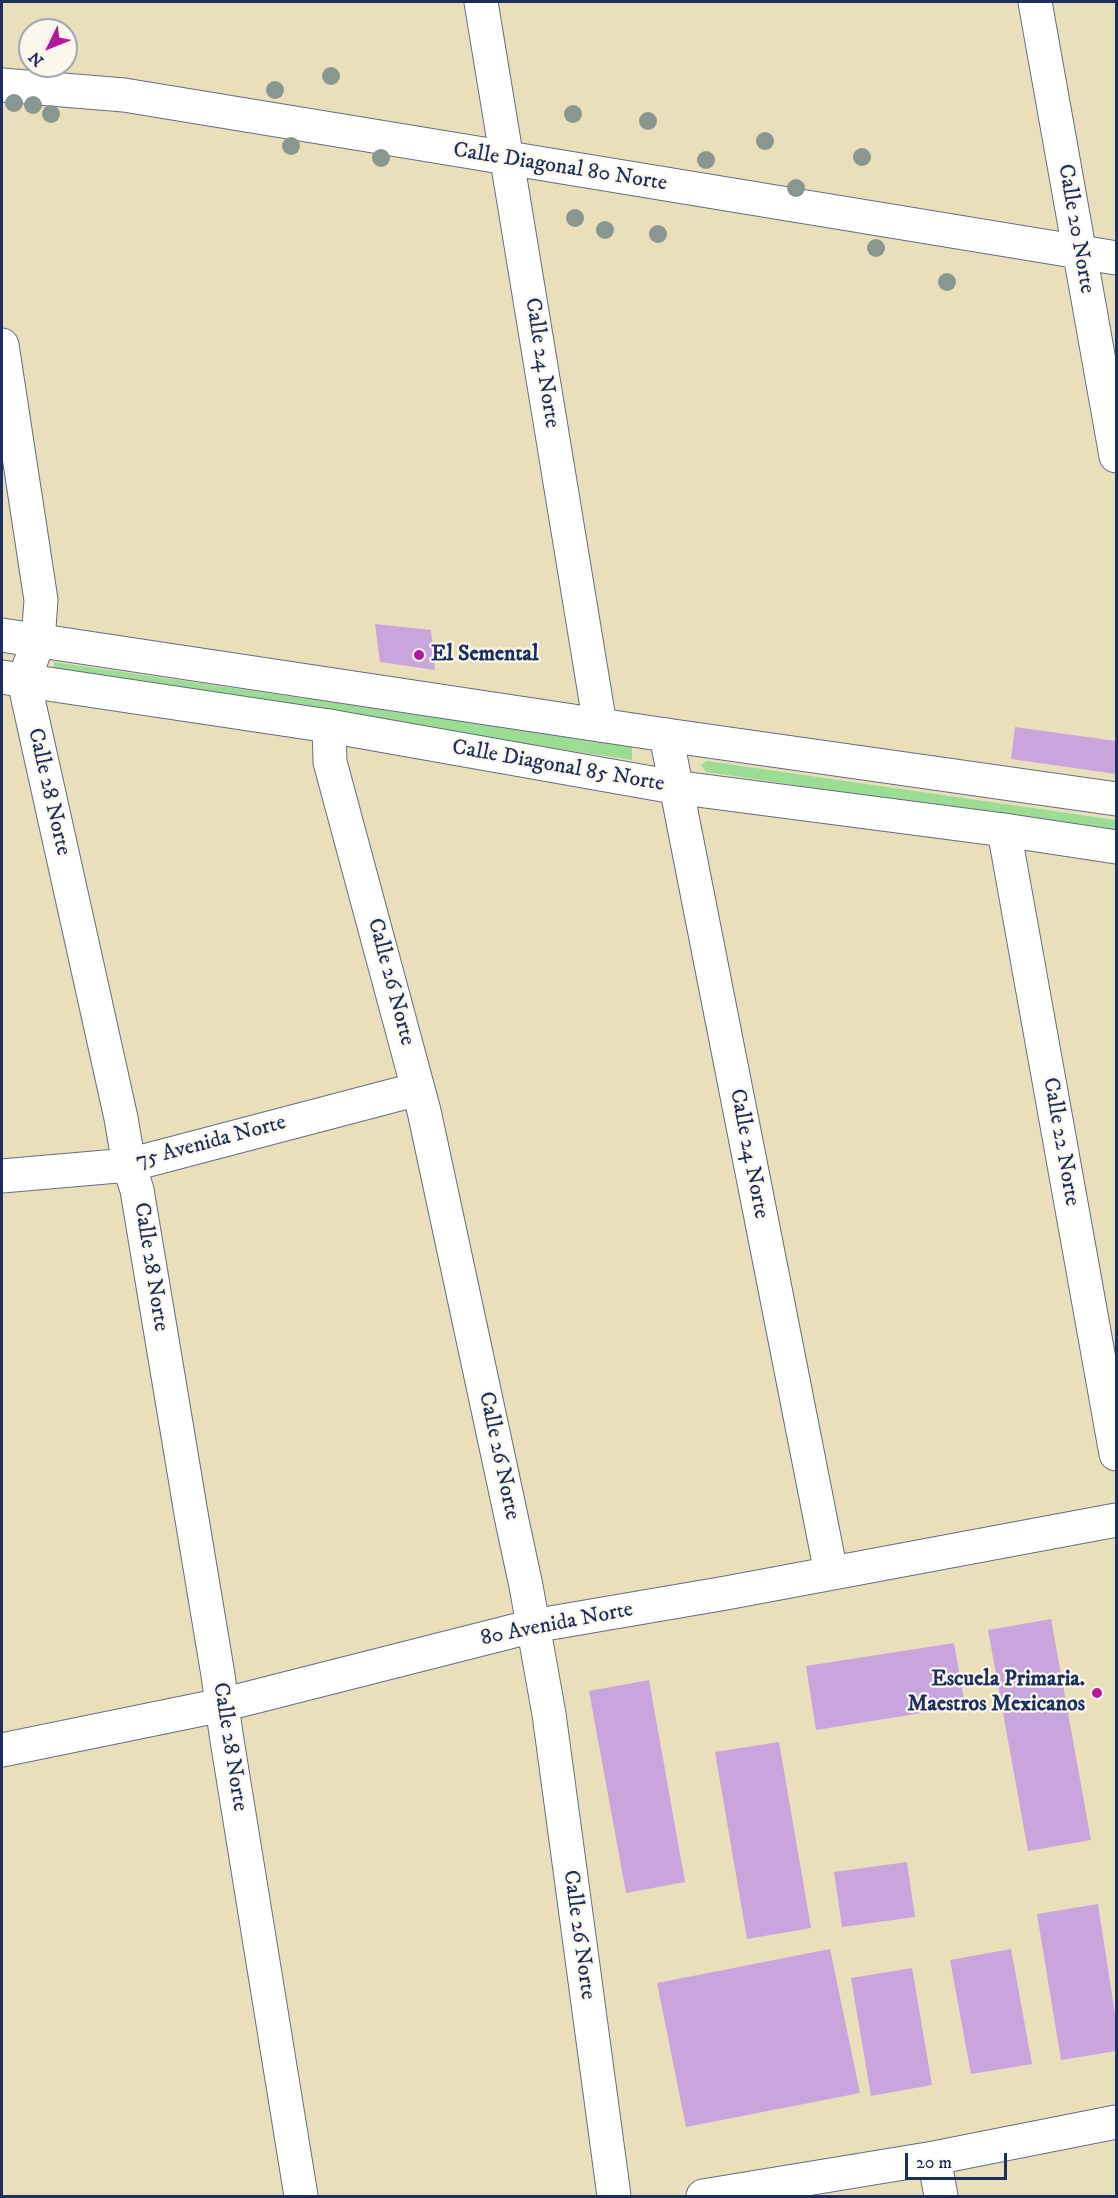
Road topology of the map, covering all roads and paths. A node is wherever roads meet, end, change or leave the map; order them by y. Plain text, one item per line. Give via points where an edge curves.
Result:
1 (481, 2) edge
2 (1035, 2) edge
3 (2, 85) edge
4 (507, 159) junction
5 (1080, 252) junction
6 (1116, 258) edge
7 (2, 345) edge
8 (1116, 456) edge
9 (2, 635) edge
10 (38, 641) junction
11 (13, 679) edge
12 (600, 725) junction
13 (329, 726) junction
14 (666, 735) junction
15 (674, 787) junction
16 (1116, 799) edge
17 (1004, 830) junction
18 (1116, 847) edge
19 (418, 1089) junction
20 (129, 1165) junction
21 (2, 1176) edge
22 (1116, 1454) edge
23 (1116, 1520) edge
24 (831, 1573) junction
25 (533, 1626) junction
26 (222, 1705) junction
27 (2, 1750) edge
28 (1116, 2122) edge
29 (934, 2158) junction
30 (301, 2196) edge
31 (614, 2196) edge
32 (703, 2196) edge
33 (941, 2196) edge

1 - 4 street, Calle 24 Norte
2 - 5 street, Calle 20 Norte
3 - 4 street, Calle Diagonal 80 Norte via 124,95
4 - 5 street, Calle Diagonal 80 Norte
4 - 12 street, Calle 24 Norte
5 - 6 street, Calle Diagonal 80 Norte
5 - 8 street, Calle 20 Norte
7 - 10 street via 40,600
9 - 10 street, Calle Diagonal 85 Norte
10 - 11 street
10 - 12 street, Calle Diagonal 85 Norte
11 - 13 street, Calle Diagonal 85 Norte
11 - 20 street, Calle 28 Norte via 121,1118
12 - 14 street, Calle Diagonal 85 Norte
13 - 15 street, Calle Diagonal 85 Norte
13 - 19 street, Calle 26 Norte via 330,762
14 - 15 street, Calle 24 Norte
14 - 16 street, Calle Diagonal 85 Norte
15 - 17 street, Calle Diagonal 85 Norte
15 - 24 street, Calle 24 Norte
17 - 18 street, Calle Diagonal 85 Norte
17 - 22 street, Calle 22 Norte
19 - 20 street, 75 Avenida Norte
19 - 25 street, Calle 26 Norte
20 - 21 street, 75 Avenida Norte
20 - 26 street, Calle 28 Norte via 137,1190
23 - 24 street, 80 Avenida Norte
24 - 25 street, 80 Avenida Norte
25 - 26 street, 80 Avenida Norte
25 - 31 street, Calle 26 Norte via 549,1714
26 - 27 street, 80 Avenida Norte
26 - 30 street, Calle 28 Norte
28 - 29 street
29 - 32 street
29 - 33 street

